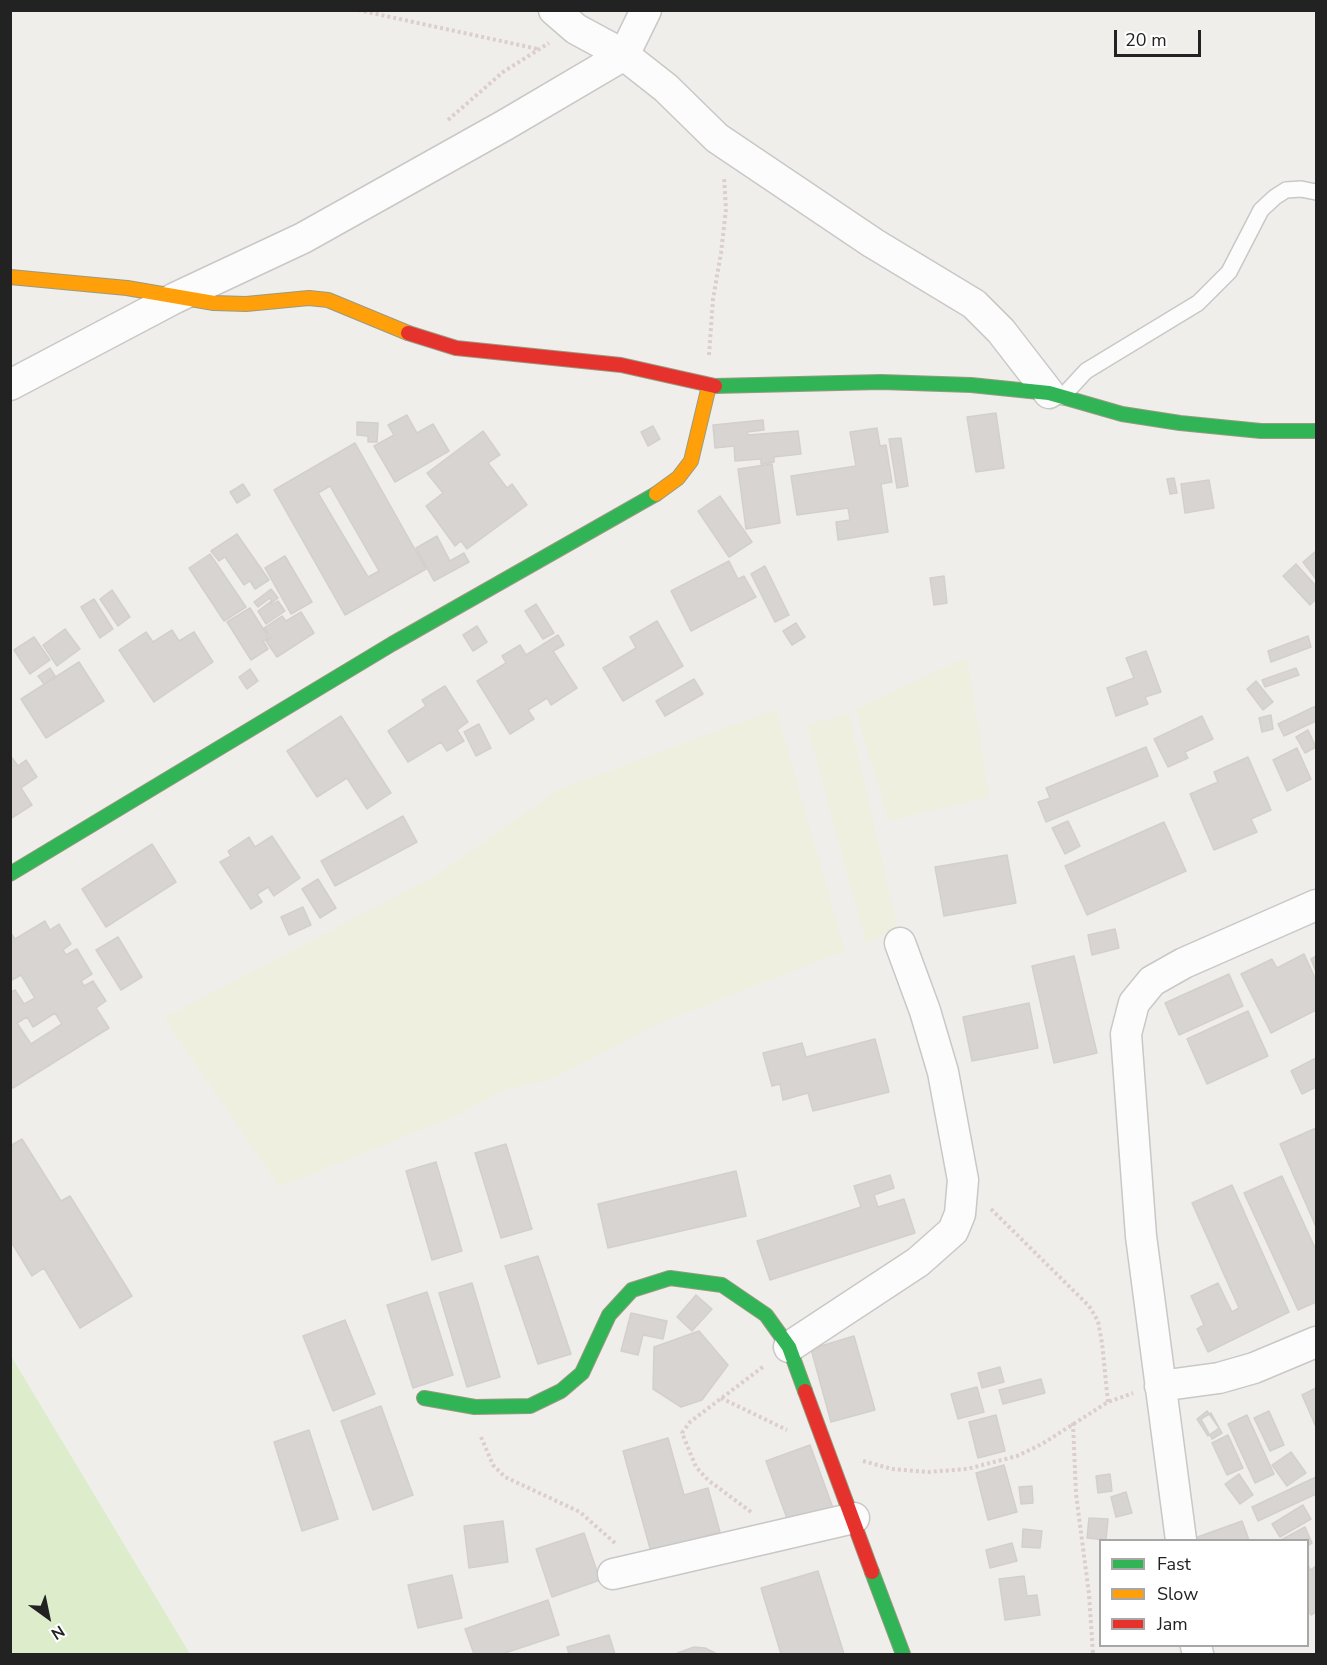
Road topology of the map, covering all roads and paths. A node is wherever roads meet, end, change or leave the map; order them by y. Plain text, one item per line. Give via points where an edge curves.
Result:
1 (358, 10) edge
2 (646, 10) edge
3 (565, 20) edge
4 (538, 49) junction
5 (624, 55) junction
6 (442, 126) dead end
7 (717, 138) junction
8 (1317, 192) edge
9 (10, 277) edge
10 (175, 298) junction
11 (10, 385) edge
12 (709, 386) junction
13 (1055, 395) junction
14 (1317, 431) edge
15 (10, 874) edge
16 (1317, 905) edge
17 (900, 944) dead end
18 (963, 1180) junction
19 (1317, 1342) edge
20 (789, 1347) junction
21 (1160, 1386) junction
22 (424, 1398) dead end
23 (721, 1398) junction
24 (1108, 1402) junction
25 (468, 1406) junction
26 (1073, 1423) junction
27 (829, 1449) junction
28 (854, 1518) junction
29 (783, 1535) junction
30 (1181, 1539) edge
31 (644, 1567) junction
32 (613, 1574) dead end
33 (903, 1654) edge
34 (1093, 1654) edge

1 - 4 path
2 - 5 street
3 - 4 path
3 - 5 street
4 - 6 path via 503,72
5 - 7 street via 666,88
5 - 10 street via 303,238
7 - 12 path via 726,209 712,298
7 - 13 street via 873,243 974,304
8 - 13 lane via 1293,189 1275,197 1261,210 1229,272 1198,303 1086,371
9 - 10 street via 127,288
10 - 11 street
10 - 12 street via 246,304 328,300 395,329 456,348 621,365
12 - 13 street via 881,382 971,385
12 - 15 street via 697,444 691,461 678,478 645,501 392,644
13 - 14 street via 1122,414 1180,423 1261,431
16 - 21 street via 1176,968 1152,981 1134,1003 1126,1034 1141,1236
17 - 18 street via 944,1072
18 - 20 street via 960,1214 953,1231 918,1262
18 - 24 path via 1089,1306 1100,1332
19 - 21 street via 1219,1378
20 - 23 path
20 - 25 street via 766,1315 722,1285 670,1278 632,1290 609,1315 582,1373 561,1391 530,1406
20 - 27 street
21 - 24 path
21 - 30 street
22 - 25 street
23 - 27 path
23 - 29 path via 690,1422 682,1433 685,1445 708,1480
24 - 26 path
25 - 31 path via 493,1465 505,1477 580,1512
26 - 27 path via 1017,1456 967,1469 892,1469
26 - 34 path
27 - 28 street
28 - 29 street
28 - 33 street
29 - 31 street
31 - 32 street

